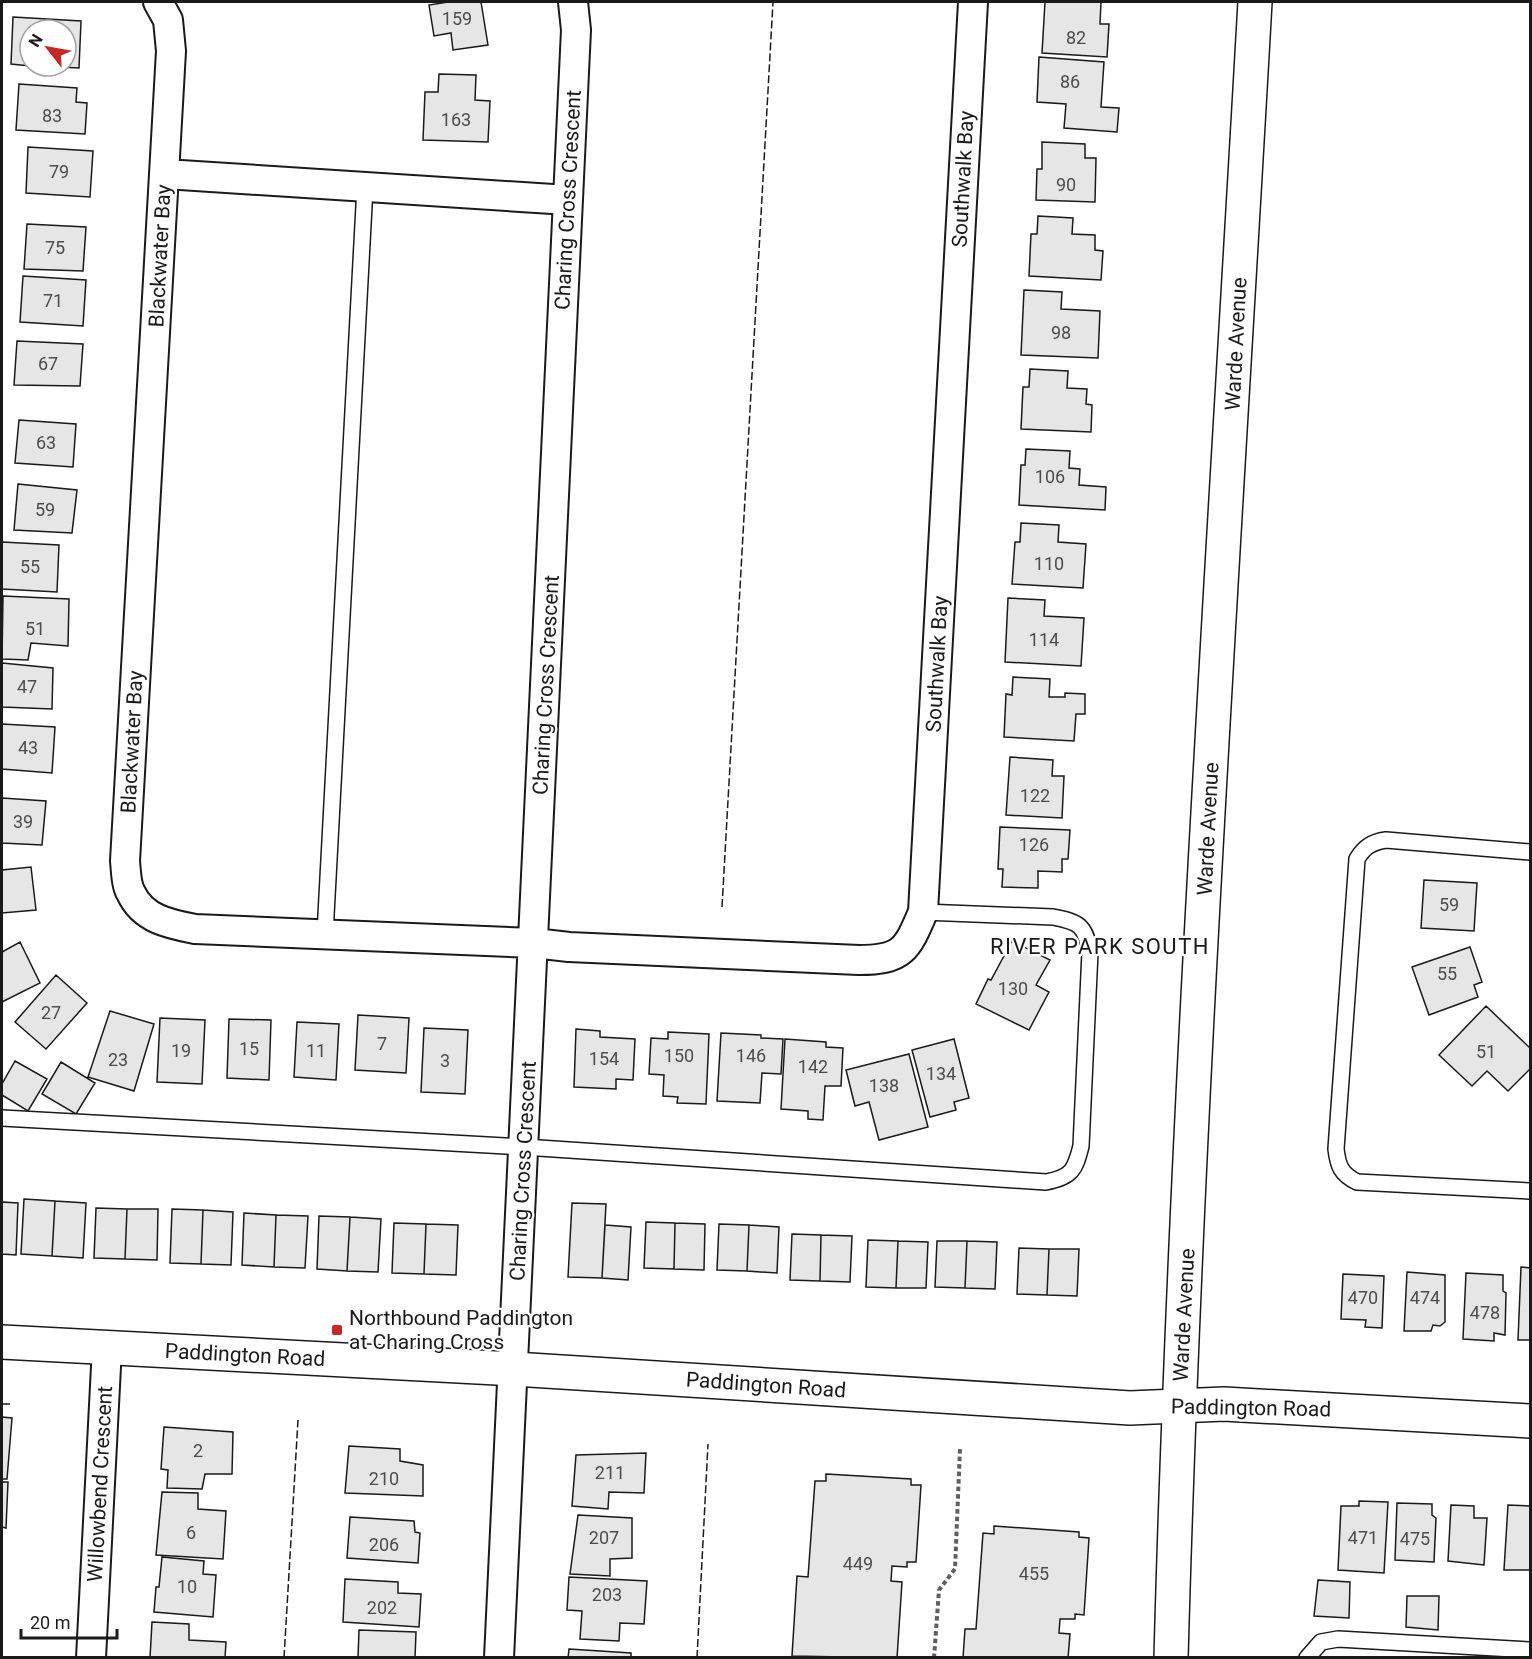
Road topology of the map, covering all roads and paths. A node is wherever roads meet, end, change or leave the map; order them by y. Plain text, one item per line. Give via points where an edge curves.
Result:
1 (158, 2) edge
2 (573, 2) edge
3 (973, 2) edge
4 (1256, 2) edge
5 (165, 174) junction
6 (365, 187) junction
7 (568, 200) junction
8 (1530, 852) edge
9 (923, 912) junction
10 (325, 934) junction
11 (534, 944) junction
12 (2, 1118) edge
13 (524, 1147) junction
14 (1530, 1191) edge
15 (2, 1342) edge
16 (107, 1347) junction
17 (514, 1369) junction
18 (1179, 1405) junction
19 (1530, 1421) edge
20 (960, 1449) dead end
21 (1530, 1650) edge
22 (91, 1658) edge
23 (499, 1658) edge
24 (934, 1658) edge
25 (1171, 1658) edge
26 (1307, 1658) edge

1 - 5 street, Blackwater Bay via 168,20 171,51
2 - 7 street, Charing Cross Crescent via 576,30
3 - 9 street, Southwalk Bay
4 - 18 main road, Warde Avenue via 1193,1086
5 - 6 street, Blackwater Bay
5 - 10 street, Blackwater Bay via 125,861 130,892 146,913 168,924 195,929
6 - 7 street, Blackwater Bay
6 - 10 lane
7 - 11 street, Charing Cross Crescent
8 - 14 lane via 1386,840 1362,850 1357,859 1336,1149 1338,1167 1357,1182
9 - 11 street, Southwalk Bay via 912,937 897,955 882,960
9 - 13 lane via 1053,917 1074,921 1087,933 1090,951 1081,1146 1076,1166 1062,1179 1046,1182
10 - 11 street, Blackwater Bay
11 - 13 street, Charing Cross Crescent
12 - 13 lane
13 - 17 street, Charing Cross Crescent
15 - 16 main road, Paddington Road
16 - 17 main road, Paddington Road
16 - 22 street, Willowbend Crescent
17 - 18 main road, Paddington Road via 1130,1408
17 - 23 street
18 - 19 main road, Paddington Road via 1224,1404
18 - 25 main road, Warde Avenue
20 - 24 path via 955,1569 939,1590
21 - 26 lane via 1338,1639 1321,1642

